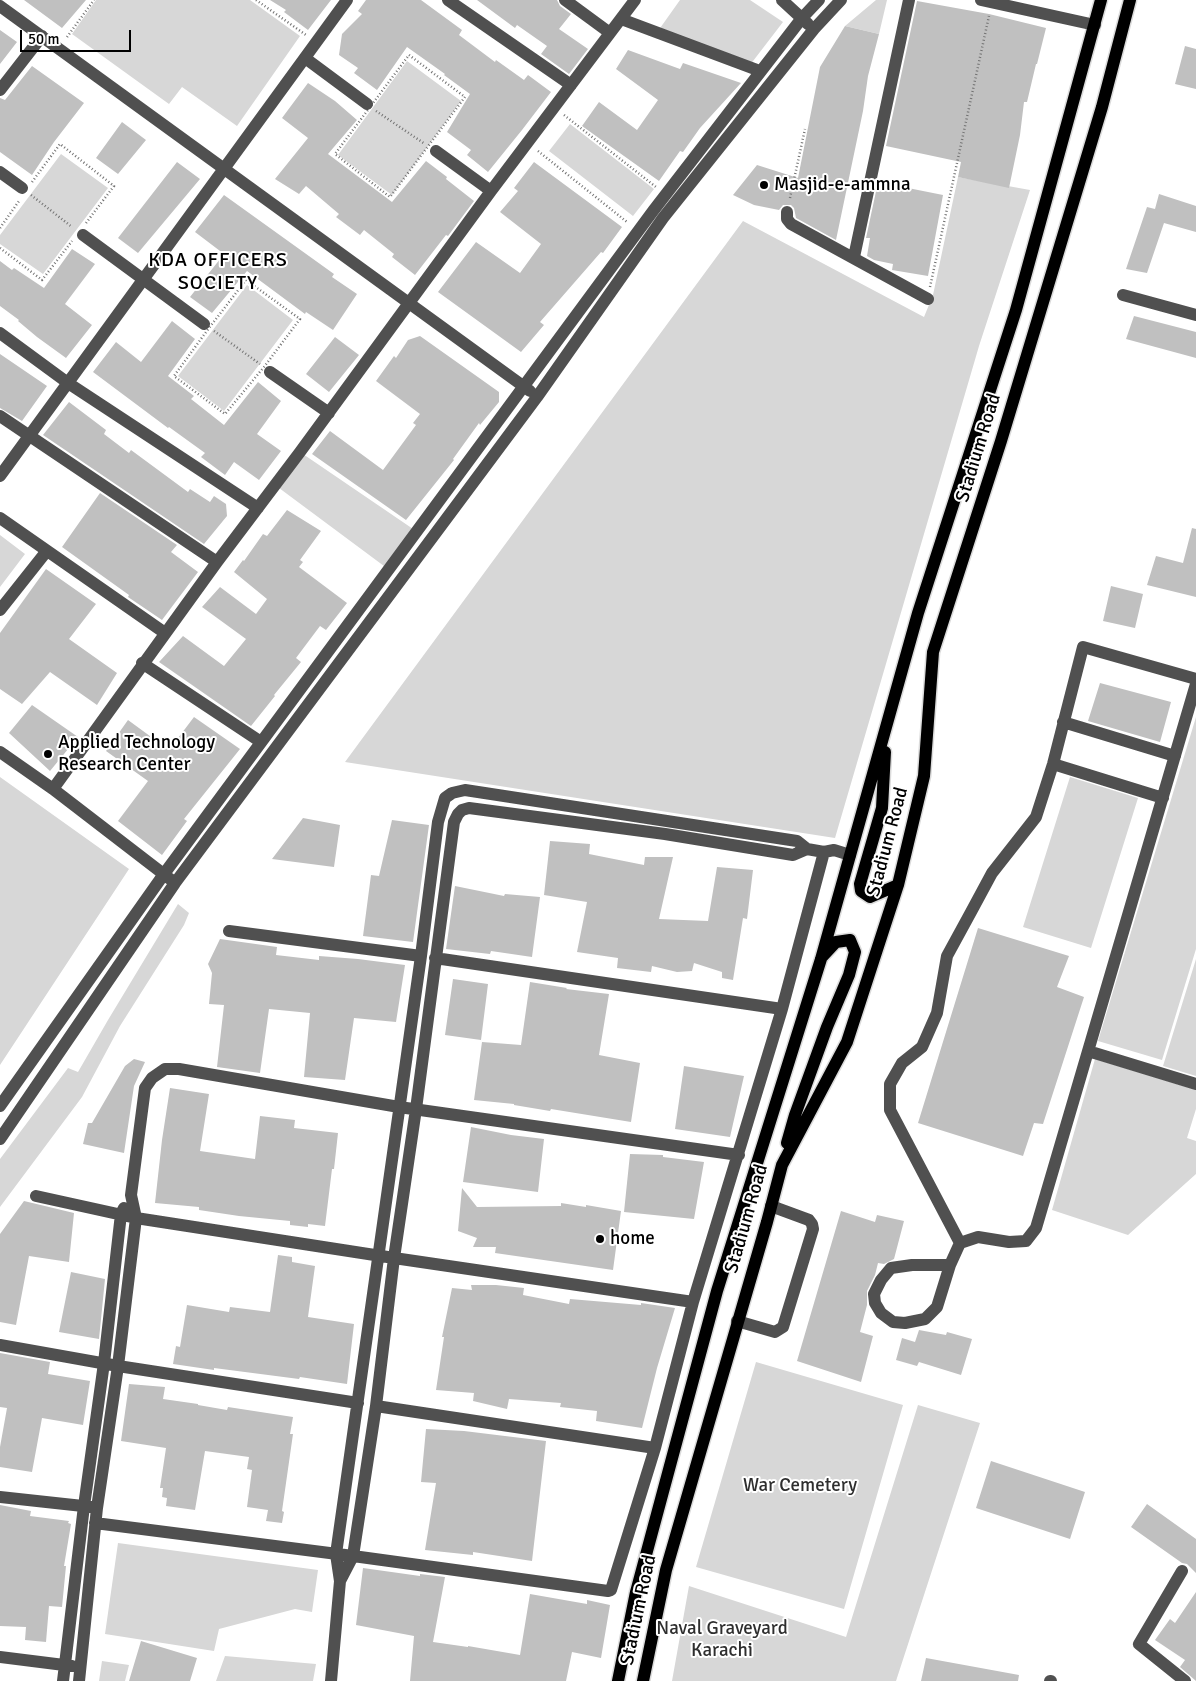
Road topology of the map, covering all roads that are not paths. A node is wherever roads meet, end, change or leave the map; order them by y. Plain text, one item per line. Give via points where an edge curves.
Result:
1 (347, 0) edge
2 (448, 0) edge
3 (565, 0) edge
4 (635, 0) edge
5 (782, 0) edge
6 (819, 0) edge
7 (841, 0) edge
8 (909, 0) edge
9 (1101, 0) edge
10 (1130, 0) edge
11 (988, 1) edge
12 (5, 5) edge
13 (802, 18) junction
14 (621, 19) junction
15 (1095, 25) junction
16 (814, 28) junction
17 (610, 33) junction
18 (42, 36) junction
19 (305, 58) junction
20 (760, 71) junction
21 (571, 85) junction
22 (0, 90) edge
23 (369, 106) road end
24 (432, 149) road end
25 (225, 168) junction
26 (0, 172) edge
27 (24, 190) road end
28 (492, 191) junction
29 (787, 212) road end
30 (658, 215) junction
31 (81, 233) road end
32 (854, 257) junction
33 (144, 280) junction
34 (1123, 295) dead end
35 (928, 299) road end
36 (409, 303) junction
37 (1196, 315) edge
38 (207, 326) road end
39 (0, 333) edge
40 (267, 370) road end
41 (68, 383) junction
42 (524, 386) junction
43 (537, 397) junction
44 (329, 413) junction
45 (0, 416) edge
46 (29, 437) junction
47 (0, 476) edge
48 (258, 508) junction
49 (0, 518) edge
50 (46, 552) junction
51 (217, 562) junction
52 (0, 610) edge
53 (165, 633) junction
54 (142, 663) junction
55 (1196, 679) edge
56 (1196, 684) edge
57 (1063, 722) junction
58 (886, 731) junction
59 (261, 742) junction
60 (0, 752) edge
61 (1175, 756) junction
62 (1052, 764) junction
63 (52, 789) junction
64 (1163, 798) junction
65 (807, 849) junction
66 (824, 852) junction
67 (850, 855) junction
68 (164, 874) junction
69 (175, 882) junction
70 (898, 885) junction
71 (229, 931) dead end
72 (421, 956) junction
73 (435, 958) junction
74 (821, 959) junction
75 (782, 1009) junction
76 (1088, 1051) junction
77 (1196, 1084) edge
78 (0, 1106) edge
79 (399, 1107) junction
80 (416, 1109) junction
81 (0, 1139) edge
82 (739, 1155) junction
83 (782, 1165) junction
84 (132, 1195) junction
85 (36, 1196) dead end
86 (771, 1206) junction
87 (121, 1214) junction
88 (136, 1218) junction
89 (960, 1243) junction
90 (378, 1256) junction
91 (394, 1258) junction
92 (950, 1265) junction
93 (693, 1302) junction
94 (737, 1321) junction
95 (0, 1345) edge
96 (104, 1363) junction
97 (118, 1366) junction
98 (358, 1403) junction
99 (376, 1406) junction
100 (655, 1448) junction
101 (0, 1497) edge
102 (84, 1506) junction
103 (97, 1508) junction
104 (95, 1523) junction
105 (336, 1554) junction
106 (353, 1556) junction
107 (1182, 1571) dead end
108 (340, 1581) junction
109 (0, 1657) edge
110 (65, 1665) junction
111 (81, 1667) junction
112 (63, 1681) edge
113 (79, 1681) edge
114 (331, 1681) edge
115 (618, 1681) edge
116 (643, 1681) edge
117 (1185, 1681) edge

1 - 19 street
2 - 21 street
3 - 17 street
4 - 14 street
5 - 13 street
6 - 13 street
7 - 16 street
8 - 32 street
9 - 15 main road, Stadium Road
10 - 70 main road, Stadium Road via 1102,107 933,652 924,776
11 - 15 street
12 - 18 street
13 - 16 street
13 - 20 street
14 - 17 street
14 - 20 street
15 - 58 main road, Stadium Road via 1016,310 918,613
16 - 30 street
17 - 21 street
18 - 22 street
18 - 25 street
19 - 23 street
19 - 25 street
20 - 30 street via 665,194
21 - 28 street
24 - 28 street
25 - 33 street
25 - 36 street
26 - 27 street
28 - 36 street
29 - 32 street via 791,224
30 - 42 street via 638,231
30 - 43 street
31 - 33 street
32 - 35 street
33 - 38 street
33 - 41 street
34 - 37 street
36 - 42 street
36 - 44 street
39 - 41 street
40 - 44 street
41 - 46 street
41 - 48 street
42 - 43 street
42 - 59 street
43 - 69 street
44 - 48 street
45 - 46 street
46 - 47 street
46 - 51 street
48 - 51 street
49 - 50 street
50 - 52 street
50 - 53 street
51 - 53 street
53 - 54 street
54 - 59 street
54 - 63 street
55 - 57 street via 1083,647
56 - 61 street
57 - 61 street
57 - 62 street
58 - 67 main road, Stadium Road
58 - 70 main road via 882,808 860,884 861,891 870,897
59 - 68 street
60 - 63 street
61 - 64 street
62 - 64 street
62 - 89 street via 1036,817 992,873 947,956 937,1013 922,1047 902,1063 890,1084 890,1110
63 - 68 street
64 - 76 street
65 - 66 street
65 - 72 street via 797,840 466,790 452,793 446,798 438,822
65 - 73 street via 792,854 665,834 470,808 462,810 454,822
66 - 67 street via 834,850
66 - 75 street
67 - 74 main road, Stadium Road
68 - 69 street
68 - 78 street
69 - 81 street
70 - 83 main road, Stadium Road via 847,1042
71 - 72 street
72 - 79 street
73 - 75 street
73 - 80 street
74 - 83 main road via 836,942 850,940 855,952 795,1115
74 - 115 main road, Stadium Road via 717,1290 638,1583
75 - 82 street
76 - 77 street
76 - 89 street via 1036,1228 1026,1241 978,1238
79 - 80 street
79 - 84 street via 179,1069 165,1070 152,1078 145,1088
79 - 90 street
80 - 82 street
80 - 91 street
82 - 93 street
83 - 86 main road, Stadium Road
84 - 87 street
84 - 88 street
85 - 87 street
86 - 94 main road, Stadium Road
86 - 94 street via 809,1220 813,1229 782,1327 775,1332
87 - 88 street
87 - 96 street
88 - 90 street
88 - 97 street
89 - 92 street
90 - 91 street
90 - 98 street
91 - 93 street
91 - 99 street
92 - 92 street via 891,1268 874,1294 882,1313 893,1322 925,1319 937,1307
93 - 100 street
94 - 116 main road, Stadium Road via 666,1570
95 - 96 street
96 - 97 street
96 - 102 street
97 - 98 street
97 - 103 street
98 - 105 street
99 - 100 street
99 - 106 street
100 - 106 street via 612,1588 608,1591
101 - 102 street
102 - 103 street
102 - 110 street
103 - 104 street
104 - 105 street
104 - 111 street
105 - 106 street
105 - 108 street
106 - 108 street
107 - 117 street via 1139,1644
108 - 114 street
109 - 110 street
110 - 111 street
110 - 112 street
111 - 113 street

